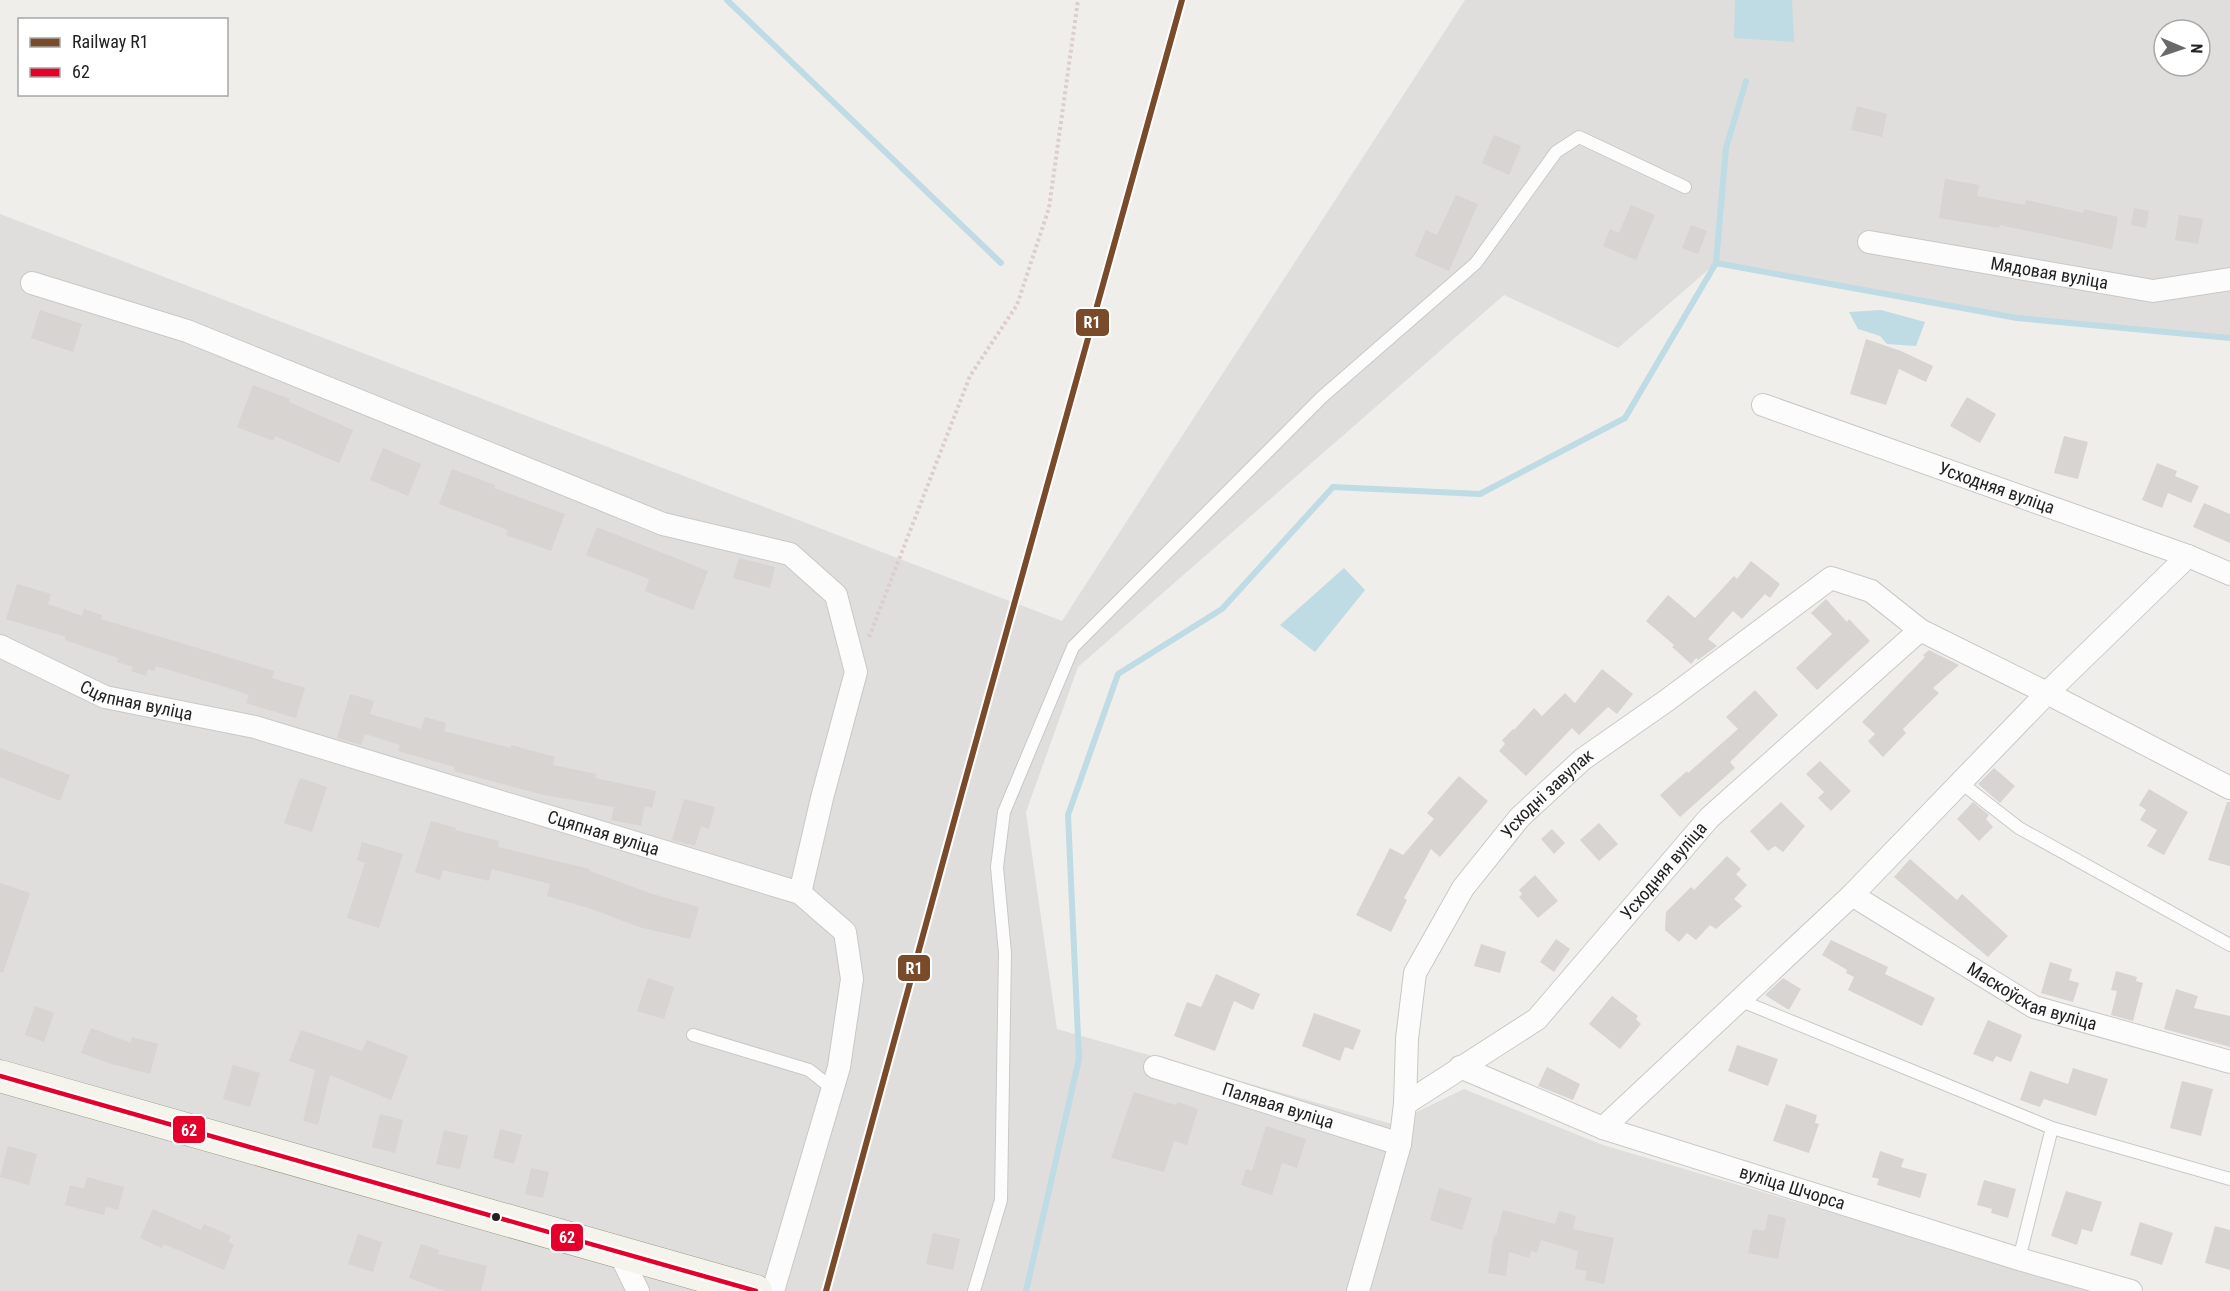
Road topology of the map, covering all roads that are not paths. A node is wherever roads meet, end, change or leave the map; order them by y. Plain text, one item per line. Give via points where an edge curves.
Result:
1 (1685, 187) dead end
2 (1869, 242) dead end
3 (2230, 279) edge
4 (32, 283) dead end
5 (1763, 405) dead end
6 (2188, 556) junction
7 (2230, 574) edge
8 (1920, 630) junction
9 (0, 646) edge
10 (2047, 693) junction
11 (1960, 782) junction
12 (2230, 788) edge
13 (800, 893) junction
14 (1852, 895) junction
15 (2230, 945) edge
16 (1739, 1000) junction
17 (693, 1035) dead end
18 (2230, 1062) edge
19 (1155, 1067) dead end
20 (1460, 1067) junction
21 (0, 1076) edge
22 (833, 1089) junction
23 (1406, 1104) junction
24 (1603, 1128) junction
25 (2052, 1128) junction
26 (1400, 1144) junction
27 (2230, 1179) edge
28 (619, 1252) junction
29 (2019, 1259) junction
30 (743, 1289) edge
31 (638, 1291) edge
32 (974, 1291) edge
33 (1358, 1291) edge
34 (2131, 1291) edge

1 - 32 lane via 1579,137 1556,152 1476,263 1322,397 1073,647 1004,812 997,867 1005,952 1001,1200
2 - 3 street, Мядовая вуліца via 2153,291
4 - 13 street via 187,331 663,525 790,554 836,595 856,672
5 - 6 street, Усходняя вуліца
6 - 7 street, Усходняя вуліца
6 - 10 street
8 - 10 street
8 - 20 street, Усходняя вуліца via 1709,818 1537,1019
8 - 23 street, Усходні завулак via 1871,591 1831,578 1583,759 1520,817 1463,888 1415,973 1407,1039
9 - 13 street, Сцяпная вуліца via 105,697 255,727
10 - 11 street
10 - 12 street
11 - 14 street
11 - 15 lane via 2019,828
13 - 22 street, Сцяпная вуліца via 845,932 852,979
14 - 16 street
14 - 18 street, Маскоўская вуліца via 2034,1007
16 - 24 street
16 - 25 lane
17 - 22 lane via 809,1070
19 - 26 street, Палявая вуліца
20 - 23 street, Усходняя вуліца
20 - 24 street, вуліца Шчорса
21 - 28 main road
22 - 30 street, Сцяпная вуліца
23 - 26 street, Усходні завулак
24 - 29 street, вуліца Шчорса
25 - 27 lane
25 - 29 lane
26 - 33 street, Усходні завулак
28 - 30 main road
28 - 31 street
29 - 34 street, вуліца Шчорса

